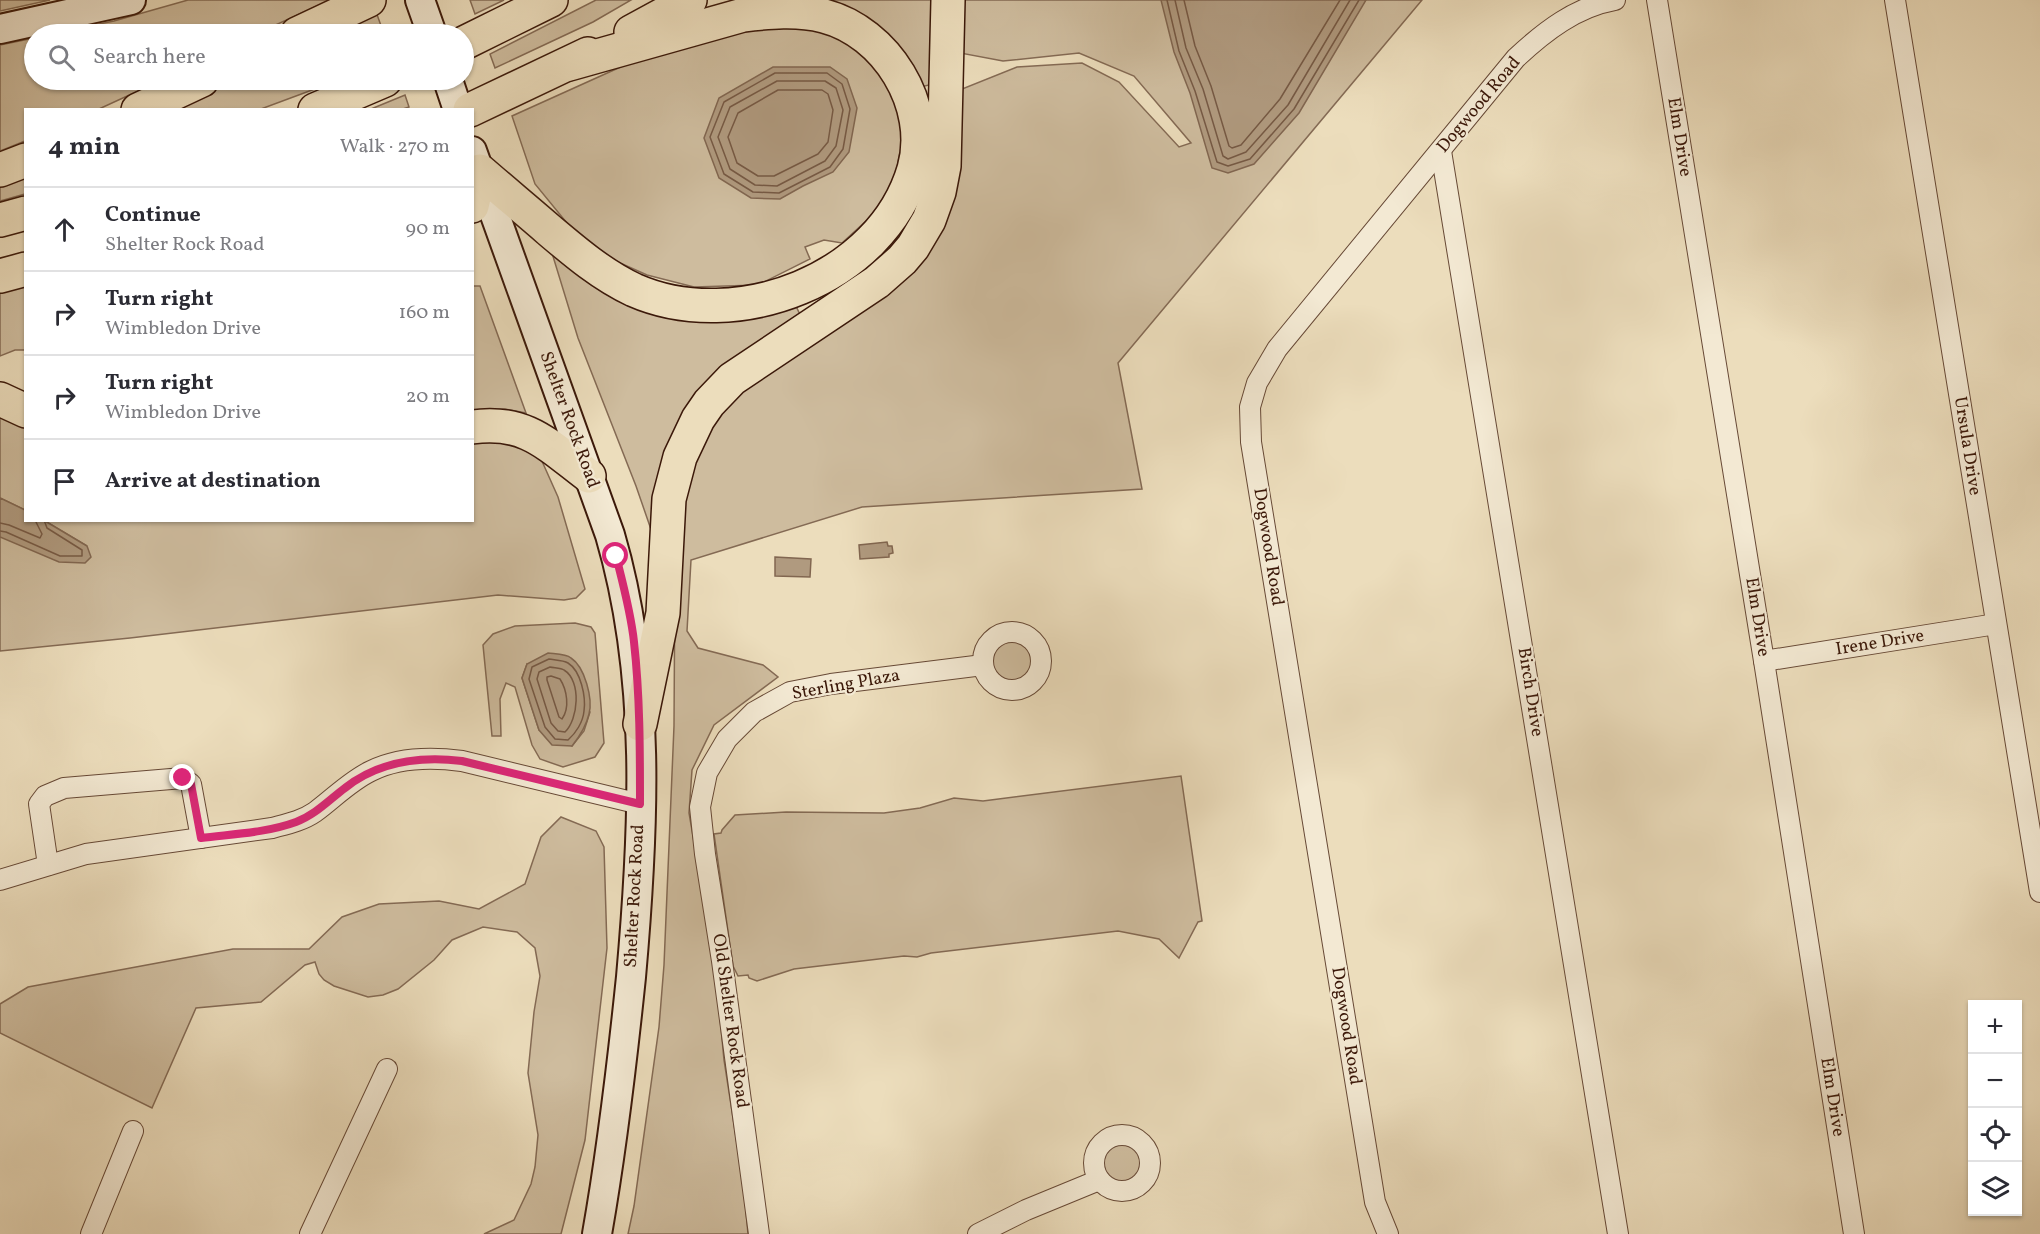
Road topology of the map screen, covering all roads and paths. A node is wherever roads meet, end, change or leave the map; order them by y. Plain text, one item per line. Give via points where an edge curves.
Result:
1 (131, 0) edge
2 (369, 0) edge
3 (550, 0) edge
4 (690, 0) edge
5 (948, 0) edge
6 (1616, 0) edge
7 (1657, 0) edge
8 (1896, 0) edge
9 (420, 1) edge
10 (318, 24) edge
11 (428, 24) edge
12 (0, 29) edge
13 (474, 39) edge
14 (569, 64) junction
15 (181, 90) edge
16 (362, 90) edge
17 (451, 90) edge
18 (142, 108) edge
19 (320, 108) edge
20 (457, 108) edge
21 (474, 108) edge
22 (1441, 151) junction
23 (24, 161) edge
24 (476, 161) edge
25 (0, 170) edge
26 (474, 184) edge
27 (24, 214) edge
28 (0, 220) edge
29 (24, 270) edge
30 (0, 276) edge
31 (0, 399) edge
32 (24, 410) edge
33 (474, 426) edge
34 (589, 476) junction
35 (1996, 624) junction
36 (1764, 661) junction
37 (983, 665) dead end
38 (640, 724) junction
39 (640, 804) junction
40 (700, 807) joint
41 (201, 838) junction
42 (48, 865) junction
43 (0, 880) edge
44 (2040, 888) edge
45 (387, 1069) dead end
46 (133, 1131) dead end
47 (1099, 1180) dead end
48 (91, 1234) edge
49 (310, 1234) edge
50 (597, 1234) edge
51 (759, 1234) edge
52 (978, 1234) edge
53 (1388, 1234) edge
54 (1618, 1234) edge
55 (1854, 1234) edge

1 - 12 main road
2 - 10 highway
3 - 13 highway
4 - 14 highway
5 - 38 highway via 944,166 929,220 913,247 889,272 739,373 698,419 680,457 669,499 663,613
6 - 22 street, Dogwood Road via 1599,3 1561,21 1540,36 1516,58
7 - 36 street, Elm Drive
8 - 35 street, Ursula Drive
9 - 11 main road
14 - 21 highway
14 - 24 highway via 743,15 795,12 835,20 859,32 880,50 904,84 916,124 917,151 910,180 898,207 881,228 831,272 767,299 711,305 656,297 620,283 573,250
15 - 18 highway
16 - 19 highway
17 - 20 main road
22 - 53 street, Dogwood Road via 1277,349 1257,383 1250,407 1251,442 1344,1018 1375,1202
22 - 54 street, Birch Drive
23 - 25 highway
24 - 26 highway
24 - 34 main road, Shelter Rock Road
27 - 28 highway
29 - 30 highway
31 - 32 highway
33 - 34 highway via 519,428
34 - 38 main road, Shelter Rock Road via 627,598
35 - 36 street, Irene Drive
35 - 44 street, Ursula Drive
36 - 55 street, Elm Drive
37 - 40 street, Sterling Plaza via 790,692 754,712 727,739 707,773
38 - 39 main road, Shelter Rock Road
39 - 41 street via 435,758 400,761 372,770 296,822
39 - 50 main road, Shelter Rock Road via 639,890 622,1065
40 - 51 street, Old Shelter Rock Road
41 - 42 street via 86,854
41 - 42 street via 191,784 183,778 64,788 45,796 39,804
42 - 43 street
45 - 49 street
46 - 48 street
47 - 52 street

